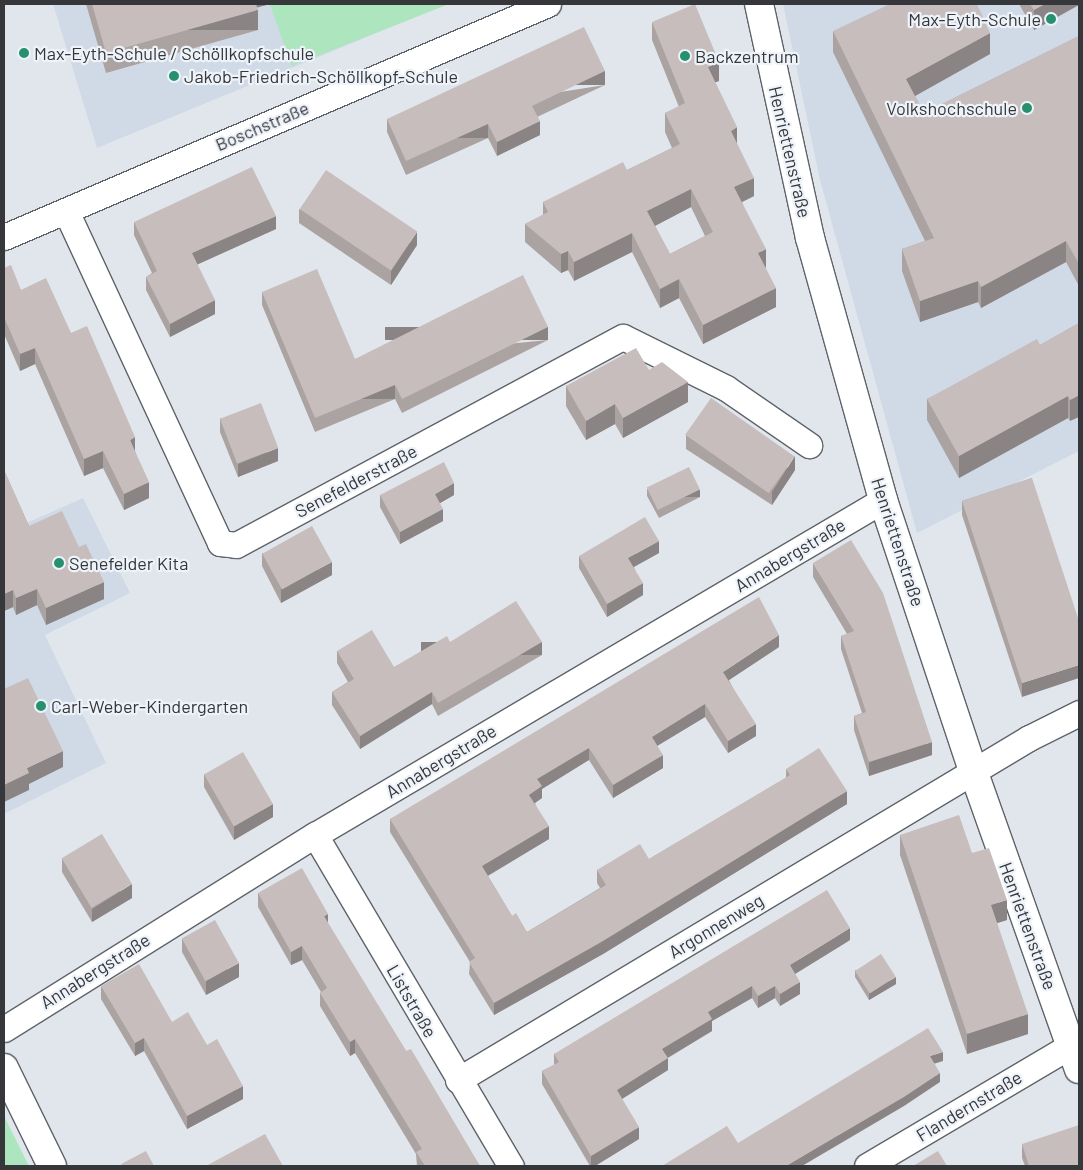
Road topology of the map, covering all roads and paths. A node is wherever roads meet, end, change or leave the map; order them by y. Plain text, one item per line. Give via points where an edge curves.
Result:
1 (548, 4) edge
2 (759, 4) edge
3 (66, 211) junction
4 (4, 237) edge
5 (809, 445) dead end
6 (883, 500) junction
7 (1079, 713) edge
8 (974, 773) junction
9 (315, 835) junction
10 (4, 1029) edge
11 (1075, 1057) edge
12 (4, 1068) edge
13 (458, 1080) junction
14 (52, 1166) edge
15 (511, 1166) edge
16 (867, 1166) edge

1 - 3 street, Boschstraße
2 - 6 street, Henriettenstraße via 810,238
3 - 4 street, Boschstraße
3 - 5 street, Senefelderstraße via 220,543 236,545 622,338 726,388
6 - 8 street, Henriettenstraße
6 - 9 street, Annabergstraße
7 - 8 street, Argonnenweg via 1029,738
8 - 11 street, Henriettenstraße
8 - 13 street, Argonnenweg
9 - 10 street, Annabergstraße
9 - 13 street, Liststraße
11 - 16 street, Flandernstraße
12 - 14 street
13 - 15 street, Liststraße

